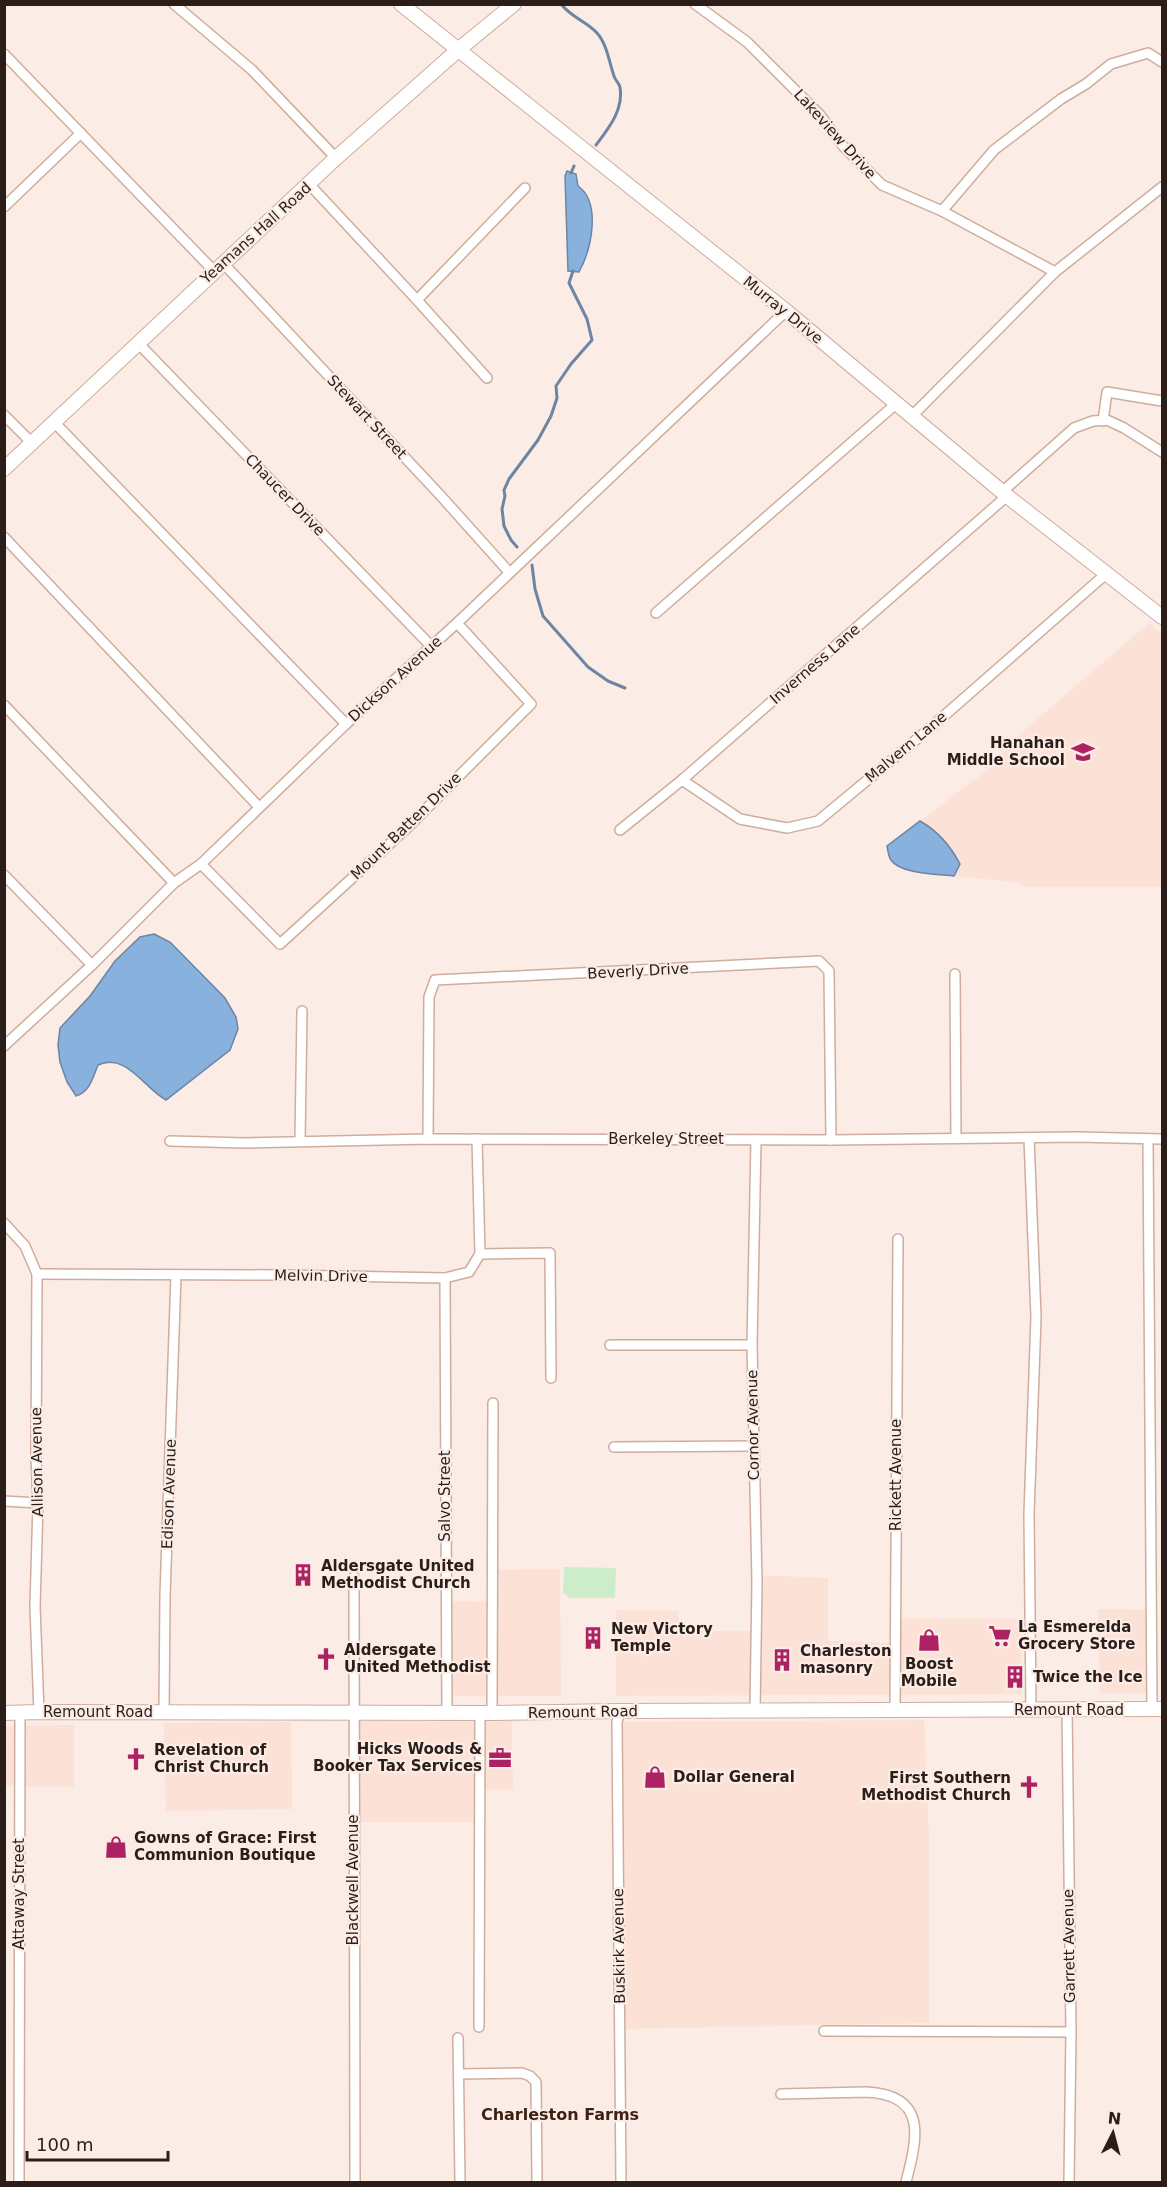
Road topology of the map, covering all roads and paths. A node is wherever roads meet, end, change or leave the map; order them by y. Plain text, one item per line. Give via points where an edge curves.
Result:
1 (174, 4) edge
2 (401, 4) edge
3 (514, 4) edge
4 (695, 4) edge
5 (458, 50) junction
6 (4, 54) edge
7 (1162, 62) edge
8 (81, 133) junction
9 (336, 158) junction
10 (310, 185) junction
11 (1162, 187) edge
12 (525, 188) dead end
13 (4, 207) edge
14 (942, 211) junction
15 (219, 267) junction
16 (1055, 272) junction
17 (417, 300) junction
18 (786, 311) junction
19 (139, 344) junction
20 (487, 378) dead end
21 (1162, 401) edge
22 (897, 403) junction
23 (4, 415) edge
24 (912, 416) junction
25 (1103, 421) junction
26 (54, 422) junction
27 (32, 443) junction
28 (1162, 452) edge
29 (4, 469) edge
30 (1005, 494) junction
31 (4, 537) edge
32 (510, 572) junction
33 (1107, 573) junction
34 (656, 613) dead end
35 (1162, 617) edge
36 (457, 623) junction
37 (431, 646) junction
38 (4, 705) edge
39 (346, 724) junction
40 (682, 780) junction
41 (260, 807) junction
42 (620, 830) dead end
43 (201, 864) junction
44 (4, 875) edge
45 (174, 883) junction
46 (92, 965) junction
47 (955, 974) dead end
48 (302, 1011) dead end
49 (4, 1046) edge
50 (956, 1138) junction
51 (1029, 1138) junction
52 (428, 1139) junction
53 (477, 1139) junction
54 (1148, 1139) junction
55 (1162, 1139) edge
56 (756, 1140) junction
57 (831, 1140) junction
58 (170, 1141) dead end
59 (300, 1142) junction
60 (4, 1223) edge
61 (898, 1239) dead end
62 (480, 1254) junction
63 (37, 1274) junction
64 (176, 1275) junction
65 (445, 1278) junction
66 (610, 1345) dead end
67 (752, 1345) junction
68 (551, 1378) dead end
69 (493, 1403) dead end
70 (614, 1446) dead end
71 (754, 1446) junction
72 (4, 1501) edge
73 (38, 1503) junction
74 (1162, 1526) edge
75 (1152, 1527) junction
76 (354, 1577) dead end
77 (1067, 1709) junction
78 (1157, 1709) edge
79 (755, 1710) junction
80 (1031, 1710) junction
81 (620, 1711) junction
82 (895, 1711) junction
83 (39, 1712) junction
84 (164, 1712) junction
85 (4, 1713) edge
86 (20, 1713) junction
87 (353, 1713) junction
88 (447, 1713) junction
89 (486, 1713) junction
90 (479, 2027) dead end
91 (824, 2031) dead end
92 (1071, 2032) junction
93 (458, 2038) dead end
94 (459, 2074) junction
95 (781, 2094) dead end
96 (19, 2182) edge
97 (354, 2182) edge
98 (460, 2182) edge
99 (537, 2182) edge
100 (621, 2182) edge
101 (906, 2182) edge
102 (1069, 2182) edge

1 - 9 street via 252,70
2 - 5 street, Murray Drive
3 - 5 street, Yeamans Hall Road
4 - 14 street, Lakeview Drive via 747,42 882,185
5 - 9 street, Yeamans Hall Road
5 - 18 street, Murray Drive
6 - 8 street, Stewart Street
7 - 14 street via 1148,53 1111,64 994,150
8 - 13 street
8 - 15 street, Stewart Street
9 - 10 street, Yeamans Hall Road
10 - 15 street, Yeamans Hall Road
10 - 17 street
11 - 16 street
12 - 17 street
14 - 16 street, Lakeview Drive
15 - 19 street, Yeamans Hall Road
15 - 32 street, Stewart Street
16 - 24 street
17 - 20 street
18 - 22 street, Murray Drive
18 - 32 street, Dickson Avenue
19 - 26 street, Yeamans Hall Road
19 - 37 street, Chaucer Drive
21 - 25 street via 1107,392
22 - 24 street, Murray Drive
22 - 34 street
23 - 27 street
24 - 30 street, Murray Drive
25 - 28 street via 1124,428
25 - 30 street, Inverness Lane via 1074,428
26 - 27 street, Yeamans Hall Road
26 - 39 street
27 - 29 street, Yeamans Hall Road
30 - 33 street, Murray Drive
30 - 40 street, Inverness Lane
31 - 41 street
32 - 36 street, Dickson Avenue
33 - 35 street, Murray Drive
33 - 40 street, Malvern Lane via 818,821 787,828 740,819
36 - 37 street, Dickson Avenue
36 - 43 street, Mount Batten Drive via 531,704 408,827 280,944
37 - 39 street, Dickson Avenue
38 - 45 street
39 - 41 street, Dickson Avenue
40 - 42 street, Inverness Lane
41 - 43 street, Dickson Avenue
43 - 45 street, Dickson Avenue
44 - 46 street
45 - 46 street, Dickson Avenue
46 - 49 street, Dickson Avenue
47 - 50 street
48 - 59 street
50 - 51 street, Berkeley Street
50 - 57 street, Berkeley Street
51 - 54 street, Berkeley Street
51 - 80 street via 1036,1317 1029,1514
52 - 53 street, Berkeley Street
52 - 57 street, Beverly Drive via 429,998 435,980 819,961 829,971
52 - 59 street, Berkeley Street
53 - 56 street, Berkeley Street
53 - 62 street
54 - 55 street, Berkeley Street
54 - 75 street
56 - 57 street, Berkeley Street
56 - 67 street, Cornor Avenue
58 - 59 street, Berkeley Street
60 - 63 street, Allison Avenue via 25,1246
61 - 82 street, Rickett Avenue
62 - 65 street, Melvin Drive via 469,1272
62 - 68 street via 550,1253
63 - 64 street, Melvin Drive
63 - 73 street, Allison Avenue
64 - 65 street, Melvin Drive
64 - 84 street, Edison Avenue
65 - 88 street, Salvo Street
66 - 67 street
67 - 71 street, Cornor Avenue
69 - 89 street
70 - 71 street
71 - 79 street, Cornor Avenue
72 - 73 street
73 - 83 street, Allison Avenue via 35,1607
74 - 75 street
75 - 78 street
76 - 87 street, Blackwell Avenue
77 - 78 street, Remount Road
77 - 80 street, Remount Road
77 - 92 street, Garrett Avenue
79 - 81 street, Remount Road
79 - 82 street, Remount Road
80 - 82 street, Remount Road
81 - 89 street, Remount Road
81 - 100 street, Buskirk Avenue via 617,1722
83 - 84 street, Remount Road
83 - 86 street, Remount Road
84 - 87 street, Remount Road
85 - 86 street, Remount Road
86 - 96 street, Attaway Street
87 - 88 street, Remount Road
87 - 97 street, Blackwell Avenue
88 - 89 street, Remount Road
89 - 90 street
91 - 92 street
92 - 102 street, Garrett Avenue
93 - 94 street
94 - 98 street
94 - 99 street via 522,2073 536,2082
95 - 101 street via 866,2092 894,2098 908,2109 916,2124 915,2149

